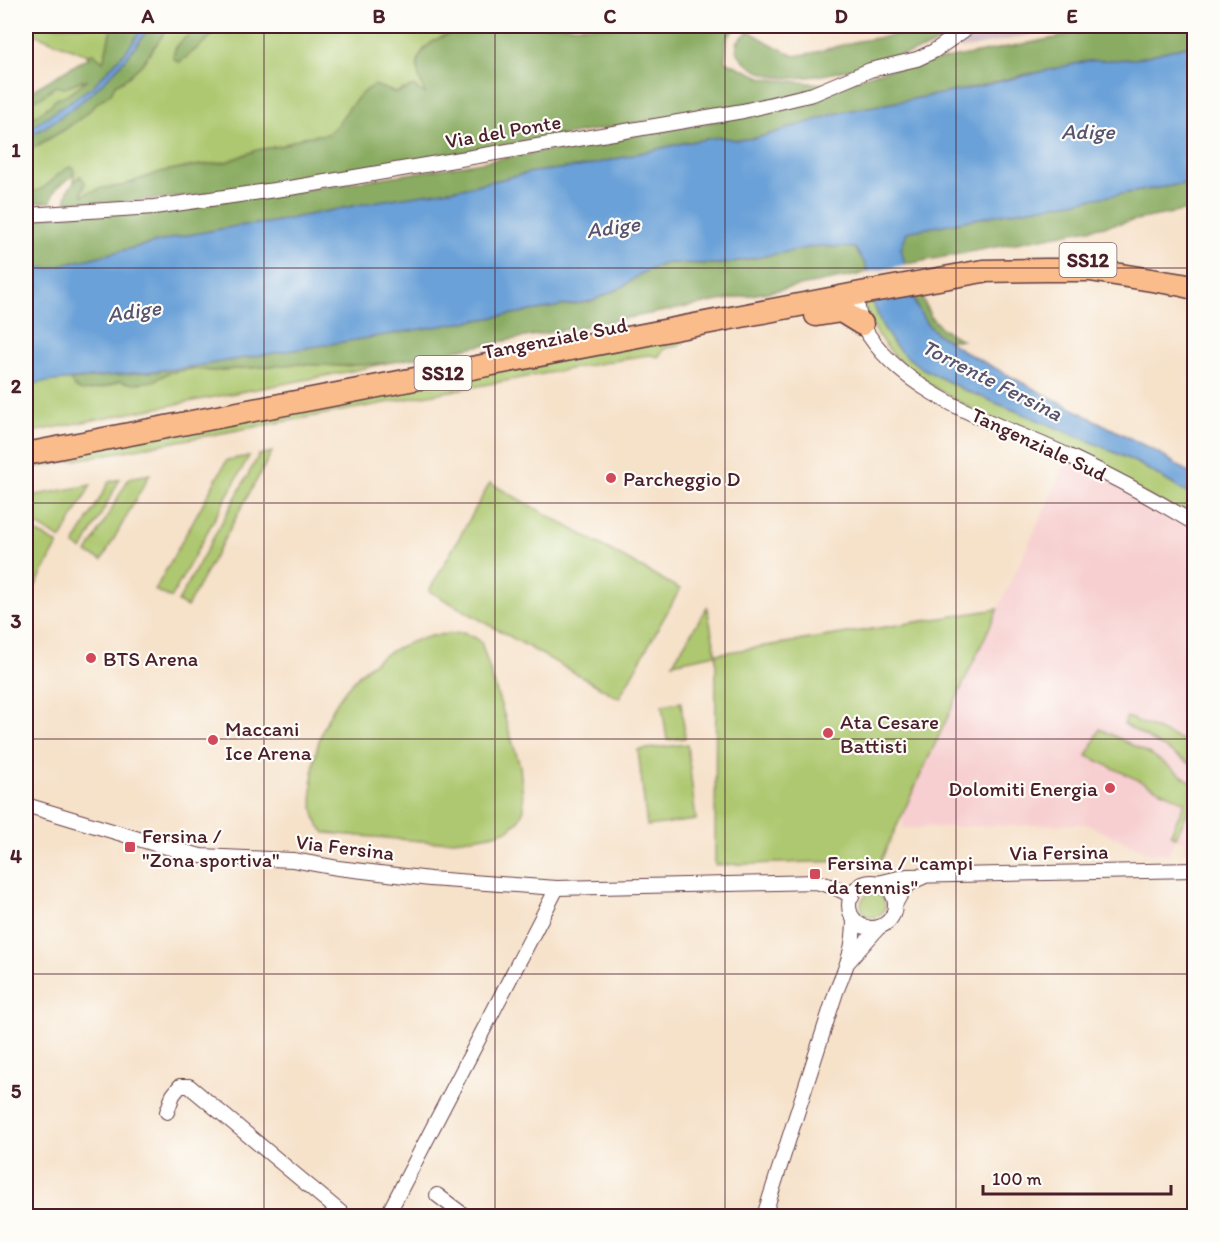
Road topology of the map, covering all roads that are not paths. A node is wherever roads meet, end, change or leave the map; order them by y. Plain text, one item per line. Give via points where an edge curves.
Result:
1 (970, 26) edge
2 (26, 215) edge
3 (981, 267) junction
4 (1194, 280) edge
5 (1194, 288) edge
6 (859, 290) junction
7 (862, 324) junction
8 (688, 327) junction
9 (26, 440) edge
10 (26, 454) edge
11 (1194, 523) edge
12 (26, 805) edge
13 (1194, 870) edge
14 (925, 876) junction
15 (878, 883) junction
16 (557, 888) junction
17 (852, 896) junction
18 (895, 905) junction
19 (854, 919) junction
20 (879, 927) junction
21 (848, 962) junction
22 (167, 1112) dead end
23 (437, 1195) dead end
24 (345, 1216) edge
25 (387, 1216) edge
26 (465, 1216) edge
27 (764, 1216) edge

1 - 2 street, Via del Ponte via 917,59 870,70 813,94 743,111 296,188 154,207
3 - 4 highway, SS12 via 1043,260 1092,260
3 - 5 highway, SS12 via 1090,270
3 - 6 highway, Tangenziale Sud / SS12 via 933,267 915,277
6 - 7 street, Tangenziale Sud
6 - 8 highway, Tangenziale Sud / SS12
6 - 9 highway, Tangenziale Sud / SS12 via 609,327
7 - 8 highway via 841,311 710,333
7 - 11 street, Tangenziale Sud via 898,368 929,392 1069,456
8 - 10 highway, Tangenziale Sud / SS12
12 - 16 street, Via Fersina via 201,856 293,860 430,879
13 - 14 street, Via Fersina
14 - 15 street, Via Fersina
14 - 18 street via 910,882
15 - 17 street, Via Fersina via 863,885
15 - 18 street via 890,891
16 - 17 street, Via Fersina via 816,882
16 - 25 street
17 - 19 street via 850,908
18 - 20 street via 891,919
19 - 20 street via 866,927
19 - 21 street
20 - 21 street
21 - 27 street
22 - 24 street via 180,1086 189,1086
23 - 26 street

